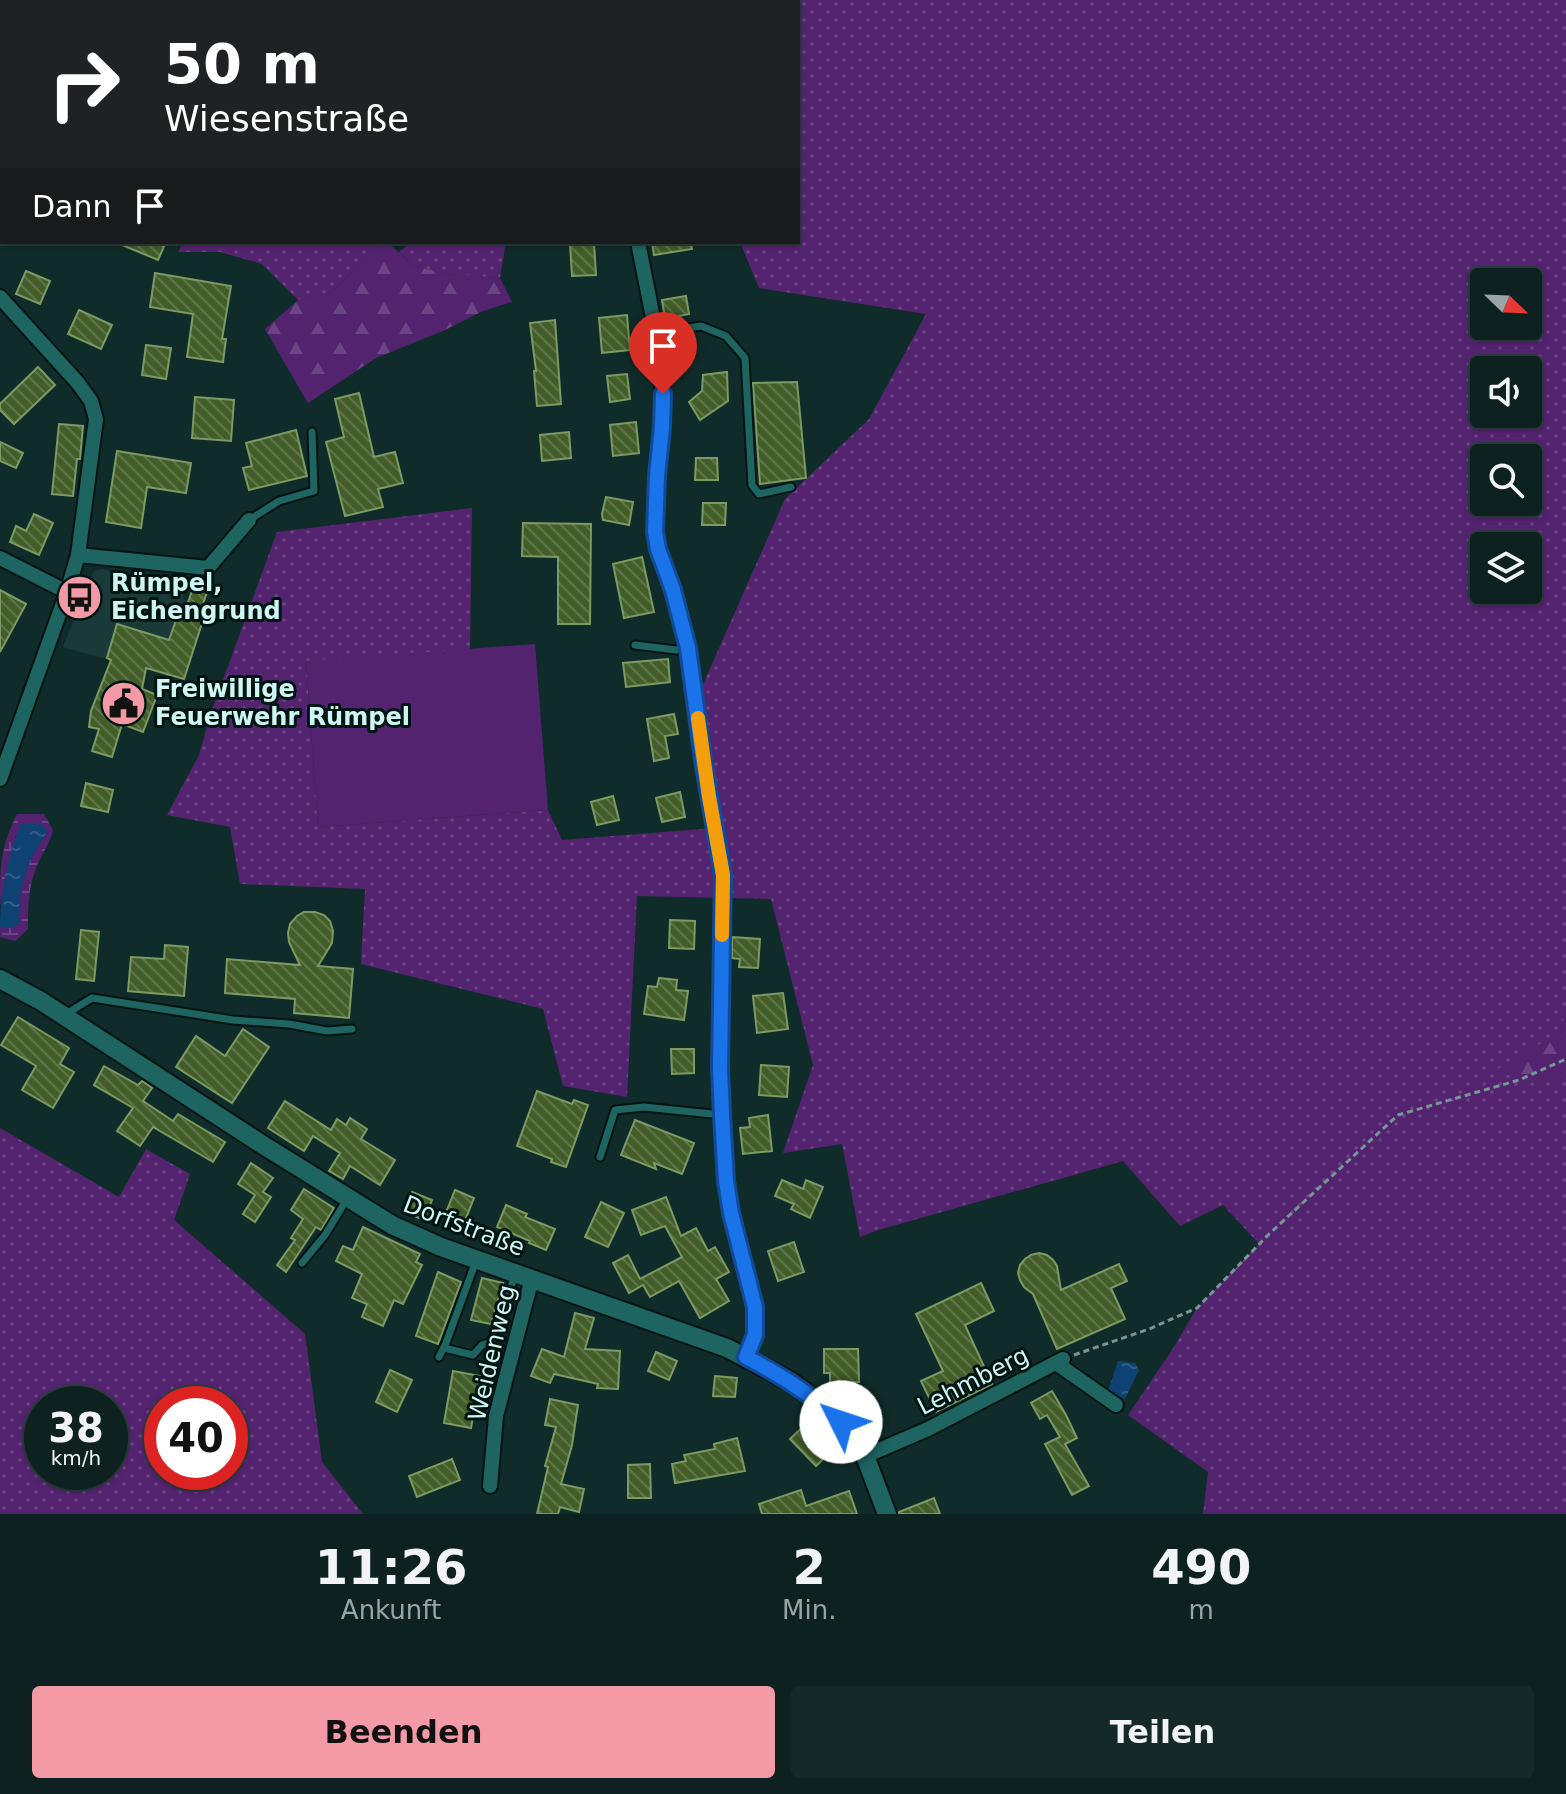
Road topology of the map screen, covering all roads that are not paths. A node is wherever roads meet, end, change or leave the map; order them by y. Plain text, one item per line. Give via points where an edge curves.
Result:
1 (638, 244) edge
2 (0, 297) edge
3 (656, 333) junction
4 (312, 432) dead end
5 (791, 487) dead end
6 (249, 520) joint
7 (78, 555) junction
8 (0, 558) edge
9 (67, 592) junction
10 (635, 645) dead end
11 (688, 648) junction
12 (0, 779) edge
13 (0, 979) edge
14 (64, 1016) junction
15 (352, 1029) dead end
16 (722, 1115) junction
17 (600, 1157) dead end
18 (347, 1199) junction
19 (477, 1259) junction
20 (302, 1263) dead end
21 (524, 1275) junction
22 (444, 1348) junction
23 (439, 1357) dead end
24 (746, 1357) junction
25 (1116, 1405) dead end
26 (865, 1456) junction
27 (490, 1486) dead end
28 (887, 1514) edge

1 - 3 street
2 - 7 street via 91,401 96,419
3 - 5 lane via 701,326 726,336 745,358 752,485 759,494
3 - 11 street via 663,394 656,541
4 - 6 lane via 314,491 279,501
6 - 7 street via 208,568
7 - 9 street
8 - 9 street
9 - 12 street
10 - 11 lane
11 - 16 street via 723,875
13 - 14 street, Dorfstraße
14 - 15 lane via 92,998 233,1020
14 - 18 street, Dorfstraße
16 - 17 lane via 644,1107 615,1110
16 - 24 street via 731,1213 755,1307 755,1335
18 - 19 street, Dorfstraße via 412,1235
18 - 20 lane
19 - 21 street, Dorfstraße
19 - 22 lane
21 - 22 lane via 493,1339 473,1355
21 - 24 street, Dorfstraße
21 - 27 street, Weidenweg via 496,1416
22 - 23 lane
24 - 26 street, Dorfstraße via 826,1408
25 - 26 street, Lehmberg via 1059,1361
26 - 28 street, Dorfstraße

